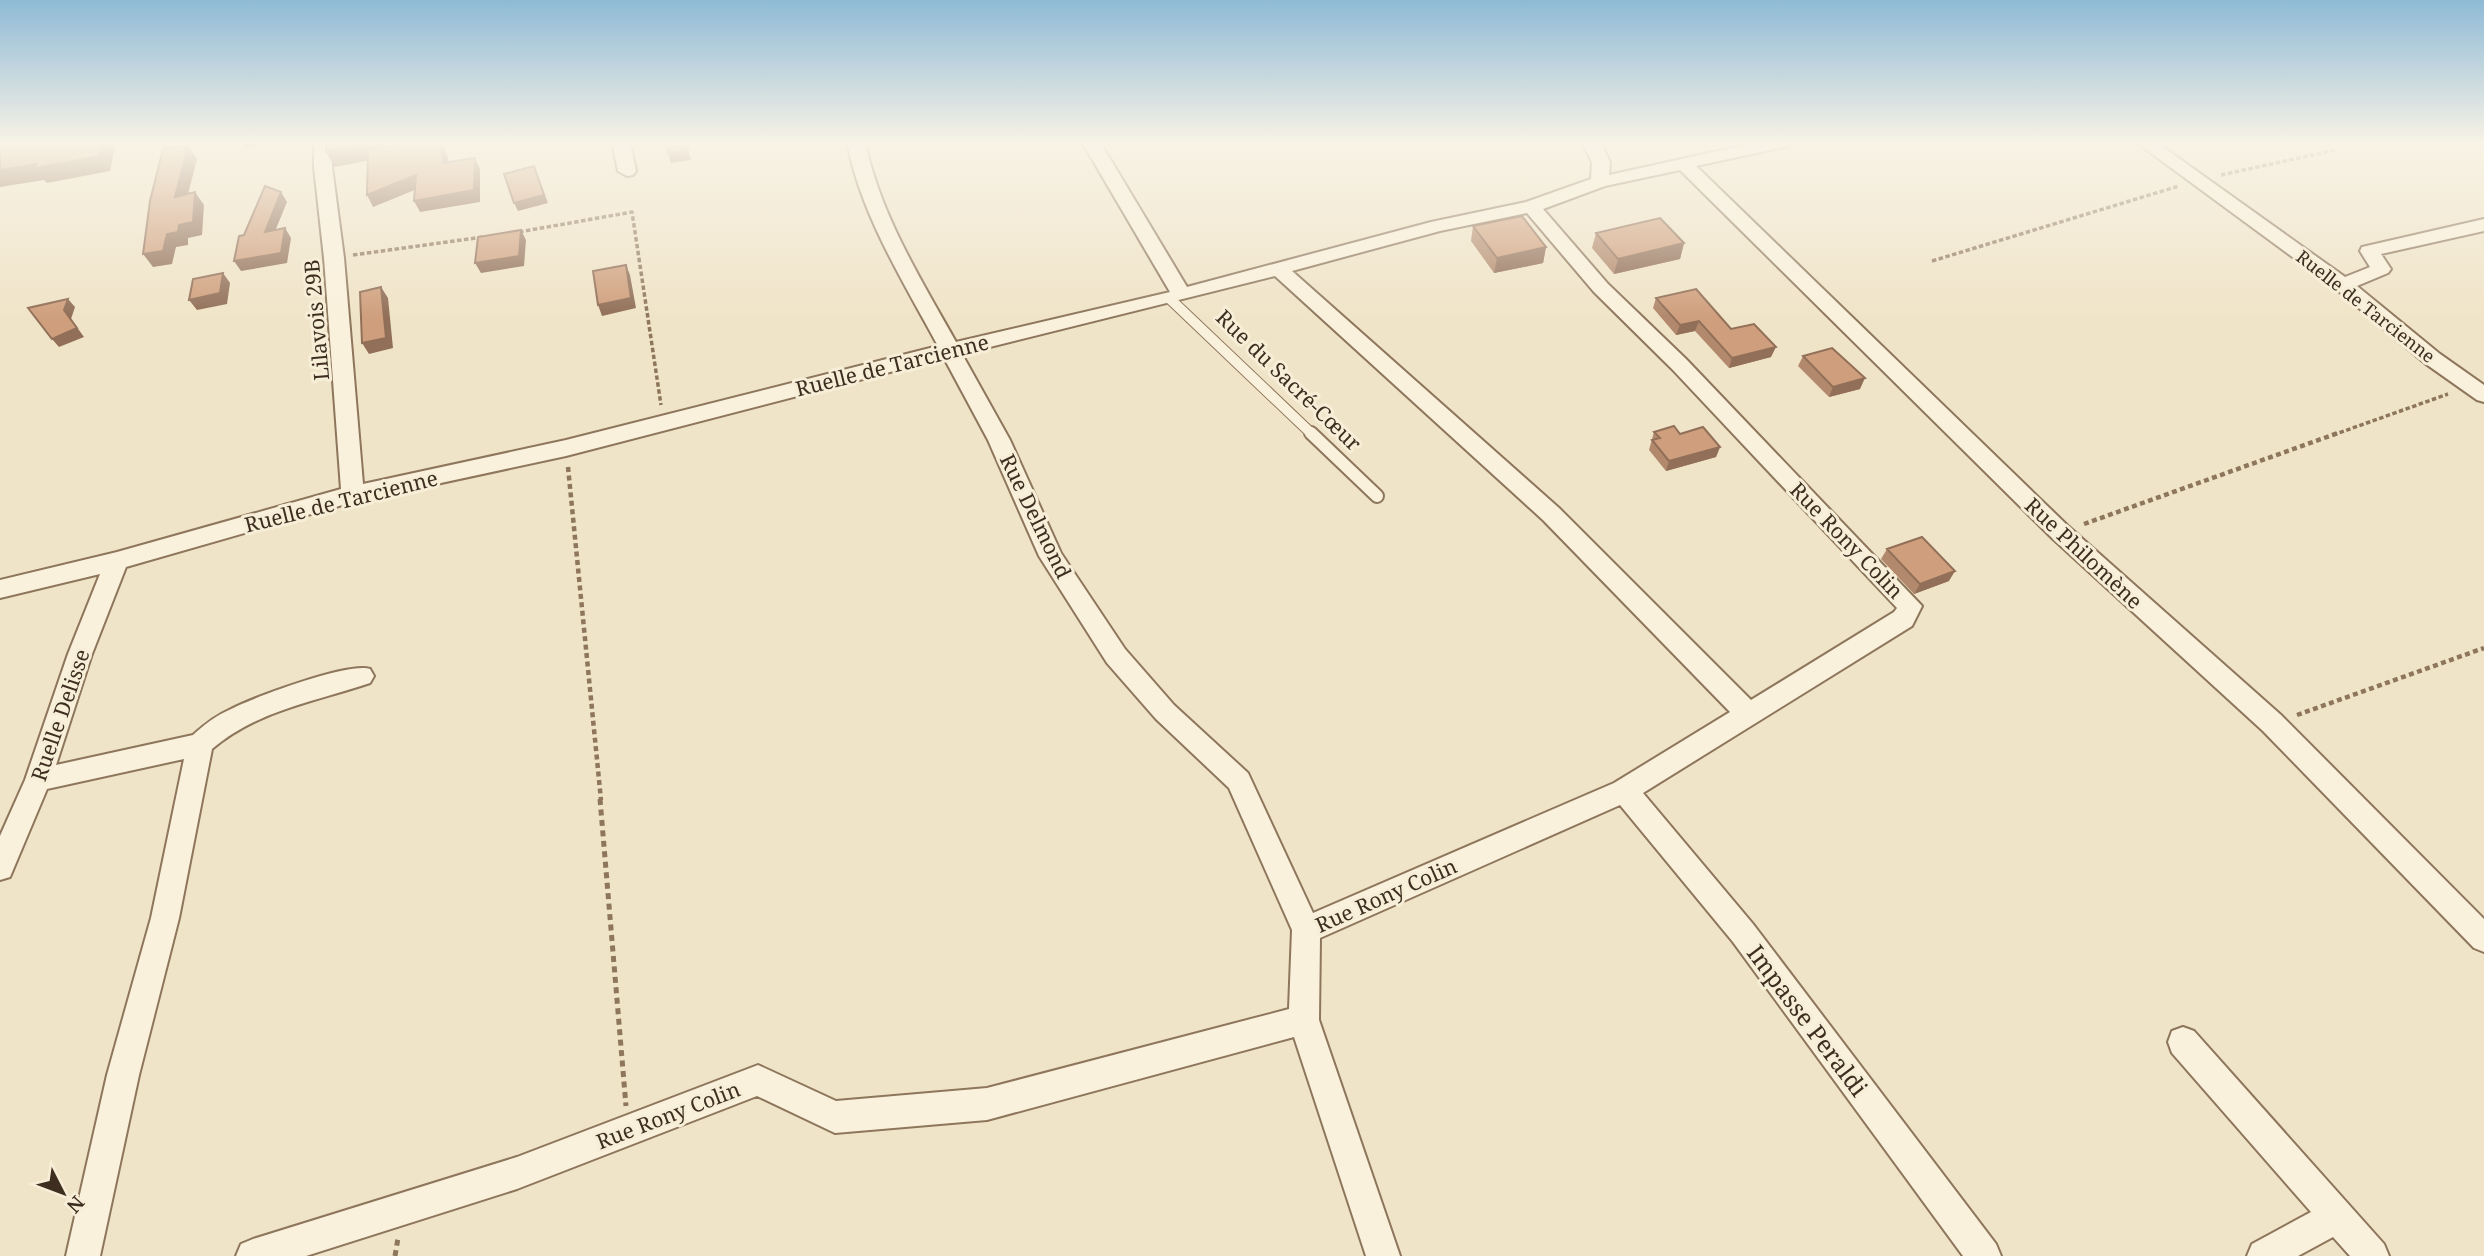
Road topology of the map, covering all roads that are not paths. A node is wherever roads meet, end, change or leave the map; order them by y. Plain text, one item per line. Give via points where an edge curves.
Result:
1 (327, 201) edge
2 (874, 201) edge
3 (1123, 201) edge
4 (1549, 201) edge
5 (1721, 201) edge
6 (2225, 201) edge
7 (1531, 207) junction
8 (2484, 226) edge
9 (1277, 268) junction
10 (2343, 285) junction
11 (1175, 296) junction
12 (950, 350) junction
13 (2478, 391) edge
14 (353, 494) junction
15 (1377, 496) dead end
16 (117, 561) junction
17 (0, 589) edge
18 (361, 676) dead end
19 (1748, 715) junction
20 (200, 744) junction
21 (38, 780) junction
22 (1624, 791) junction
23 (0, 868) edge
24 (1306, 930) junction
25 (2484, 939) edge
26 (1304, 1020) junction
27 (2183, 1042) dead end
28 (2336, 1217) junction
29 (83, 1256) edge
30 (253, 1256) edge
31 (1384, 1256) edge
32 (1984, 1256) edge
33 (2264, 1256) edge
34 (2372, 1256) edge

1 - 14 street, Lilavois 29B
2 - 12 street, Rue Delmond via 891,242
3 - 11 street, Rue du Sacré-Cœur
4 - 7 street, Ruelle de Tarcienne
5 - 25 street, Rue Philomène via 2060,532 2272,723
6 - 10 street, Ruelle de Tarcienne
7 - 9 street, Ruelle de Tarcienne
7 - 19 street, Rue Rony Colin via 1601,288 1910,606 1903,619
8 - 10 street via 2370,251 2381,269
9 - 11 street, Ruelle de Tarcienne
9 - 19 street via 1551,514
10 - 13 street, Ruelle de Tarcienne
11 - 12 street, Ruelle de Tarcienne
11 - 15 lane, Rue du Sacré-Cœur
12 - 14 street, Ruelle de Tarcienne via 566,448
12 - 24 street, Rue Delmond via 999,440 1051,556 1116,656 1165,712 1238,781
14 - 16 street, Ruelle de Tarcienne
16 - 17 street, Ruelle de Tarcienne
16 - 21 street, Ruelle Delisse
18 - 20 street via 243,713
19 - 22 street, Rue Rony Colin
20 - 21 street
20 - 29 street via 165,918 122,1075
21 - 23 street, Ruelle Delisse
22 - 24 street, Rue Rony Colin
22 - 32 street, Impasse Peraldi via 1743,933
24 - 26 street, Rue Rony Colin
26 - 30 street, Rue Rony Colin via 987,1104 835,1117 758,1080 517,1173
26 - 31 street
27 - 28 street
28 - 33 street
28 - 34 street

